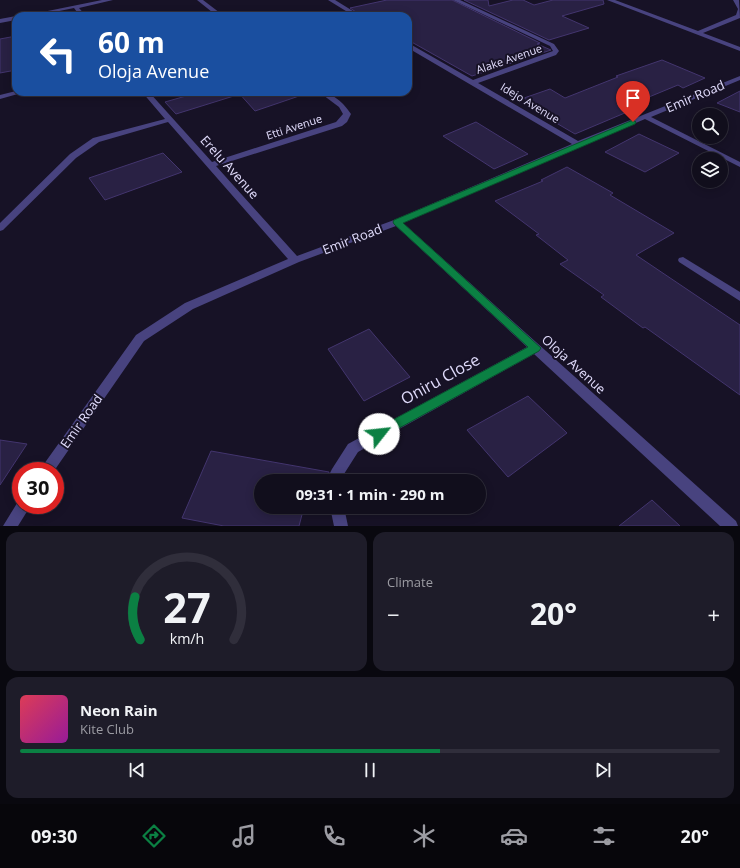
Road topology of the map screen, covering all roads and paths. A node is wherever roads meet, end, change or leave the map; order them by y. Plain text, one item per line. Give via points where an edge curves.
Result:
1 (110, 0) edge
2 (200, 0) edge
3 (331, 0) edge
4 (456, 0) edge
5 (610, 0) edge
6 (736, 0) edge
7 (75, 6) junction
8 (740, 9) edge
9 (46, 12) edge
10 (80, 12) edge
11 (216, 12) edge
12 (351, 12) edge
13 (12, 19) edge
14 (0, 21) edge
15 (698, 33) junction
16 (412, 47) edge
17 (740, 49) edge
18 (740, 78) edge
19 (473, 82) junction
20 (12, 94) edge
21 (148, 96) edge
22 (328, 96) edge
23 (0, 97) edge
24 (646, 117) junction
25 (169, 120) junction
26 (578, 144) junction
27 (740, 164) edge
28 (211, 165) junction
29 (397, 222) junction
30 (0, 228) edge
31 (296, 260) junction
32 (683, 260) dead end
33 (740, 297) edge
34 (535, 348) junction
35 (52, 462) edge
36 (337, 474) edge
37 (18, 514) edge
38 (338, 514) edge
39 (10, 526) edge
40 (341, 526) edge
41 (731, 526) edge

1 - 7 street
2 - 11 street
3 - 12 street
4 - 19 street, Alake Avenue via 552,45 556,51 554,54
5 - 15 street
6 - 8 street
7 - 9 street
7 - 10 street
8 - 15 street via 739,16
13 - 14 street
15 - 17 street
16 - 19 street, Idejo Avenue
18 - 24 street, Emir Road
19 - 26 street, Idejo Avenue
20 - 23 street
21 - 25 street, Erelu Avenue
22 - 28 street, Etti Avenue via 342,106 347,114 339,124
24 - 26 street, Emir Road
24 - 27 street
25 - 28 street, Erelu Avenue
25 - 30 street via 96,140 73,156
26 - 29 street, Emir Road
28 - 31 street, Erelu Avenue
29 - 31 street, Emir Road
29 - 34 street, Oloja Avenue
31 - 35 street, Emir Road via 189,306 140,338
32 - 33 street
34 - 36 street, Oniru Close via 352,448
34 - 41 street, Oloja Avenue
37 - 39 street
38 - 40 street

